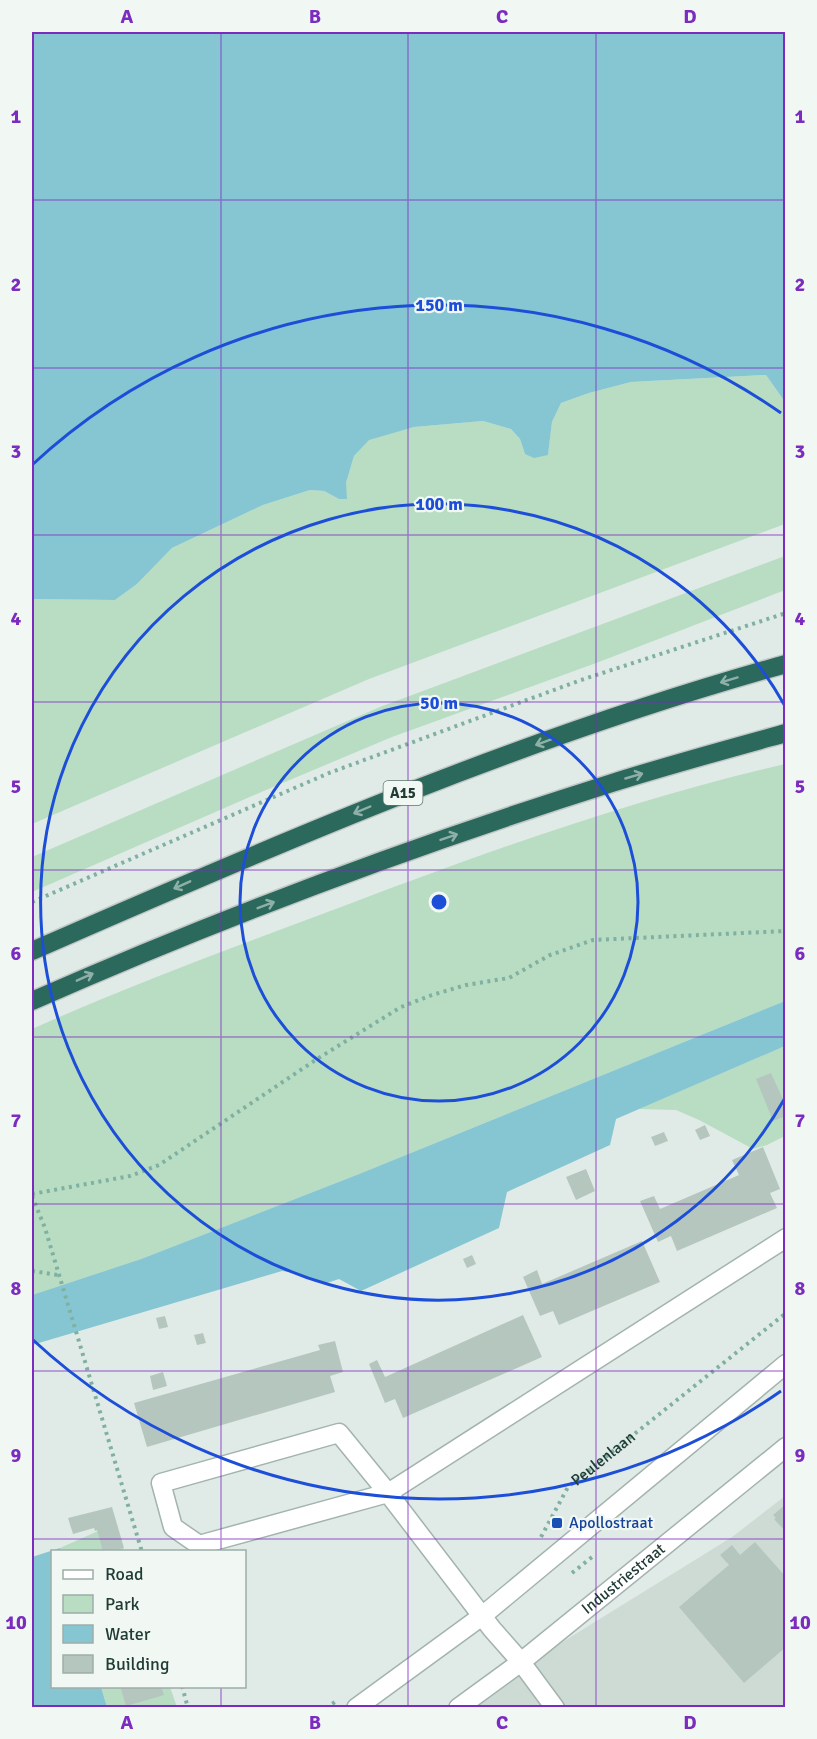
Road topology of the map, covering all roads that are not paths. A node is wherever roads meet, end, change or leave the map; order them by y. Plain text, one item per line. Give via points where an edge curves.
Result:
1 (786, 664) edge
2 (786, 733) edge
3 (32, 951) edge
4 (32, 1001) edge
5 (786, 1238) edge
6 (786, 1364) edge
7 (786, 1447) edge
8 (388, 1493) junction
9 (482, 1616) junction
10 (521, 1662) junction
11 (350, 1702) edge
12 (458, 1707) edge
13 (555, 1707) edge

1 -> 3 highway, A15 via 594,724 419,787
4 -> 2 highway via 124,961 446,838 613,783
5 - 8 street
6 - 9 street
7 - 10 street, Industriestraat
8 - 8 street via 339,1433 161,1483 173,1527 199,1545
8 - 9 street
9 - 10 street
9 - 11 street
10 - 12 street, Industriestraat
10 - 13 street

